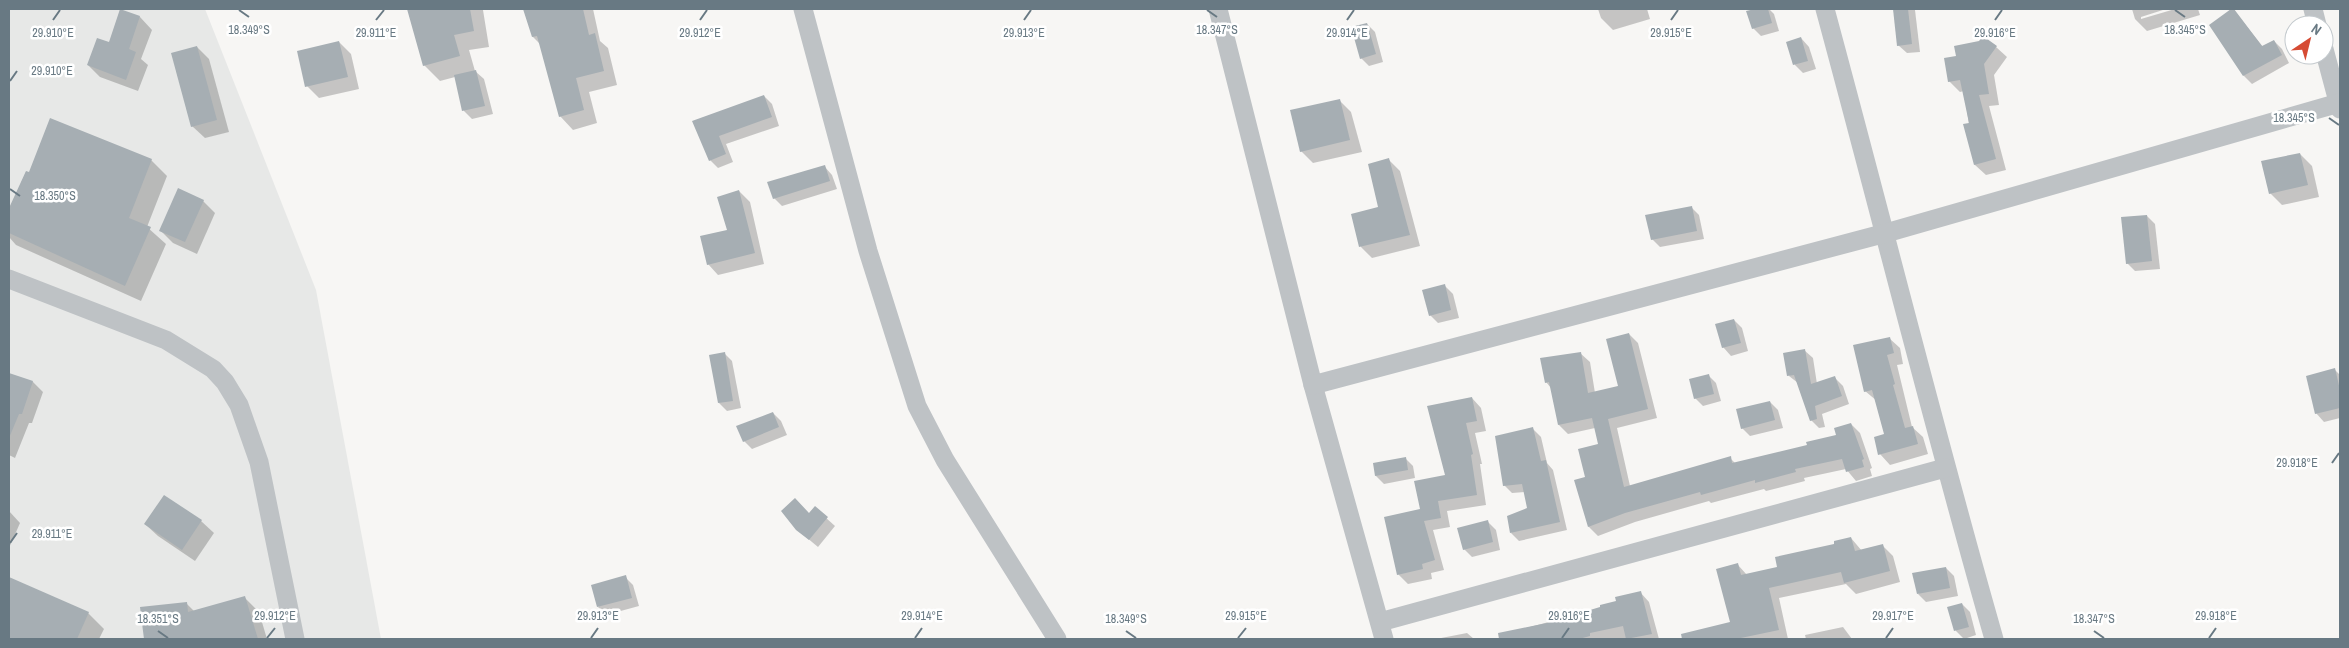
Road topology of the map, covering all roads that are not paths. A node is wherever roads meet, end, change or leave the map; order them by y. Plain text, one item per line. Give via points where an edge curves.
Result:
1 (803, 9) edge
2 (1218, 9) edge
3 (1825, 9) edge
4 (2328, 65) edge
5 (2339, 106) edge
6 (1886, 233) junction
7 (9, 279) edge
8 (1313, 385) junction
9 (1945, 468) junction
10 (1382, 631) edge
11 (295, 639) edge
12 (1058, 639) edge
13 (1994, 639) edge

1 - 12 street via 868,251 917,406 945,460
2 - 8 street
3 - 6 street
4 - 5 street
5 - 6 street
6 - 8 street
6 - 9 street
7 - 11 street via 166,340 214,369 225,382 239,405 259,462
8 - 10 street
9 - 10 street
9 - 13 street

